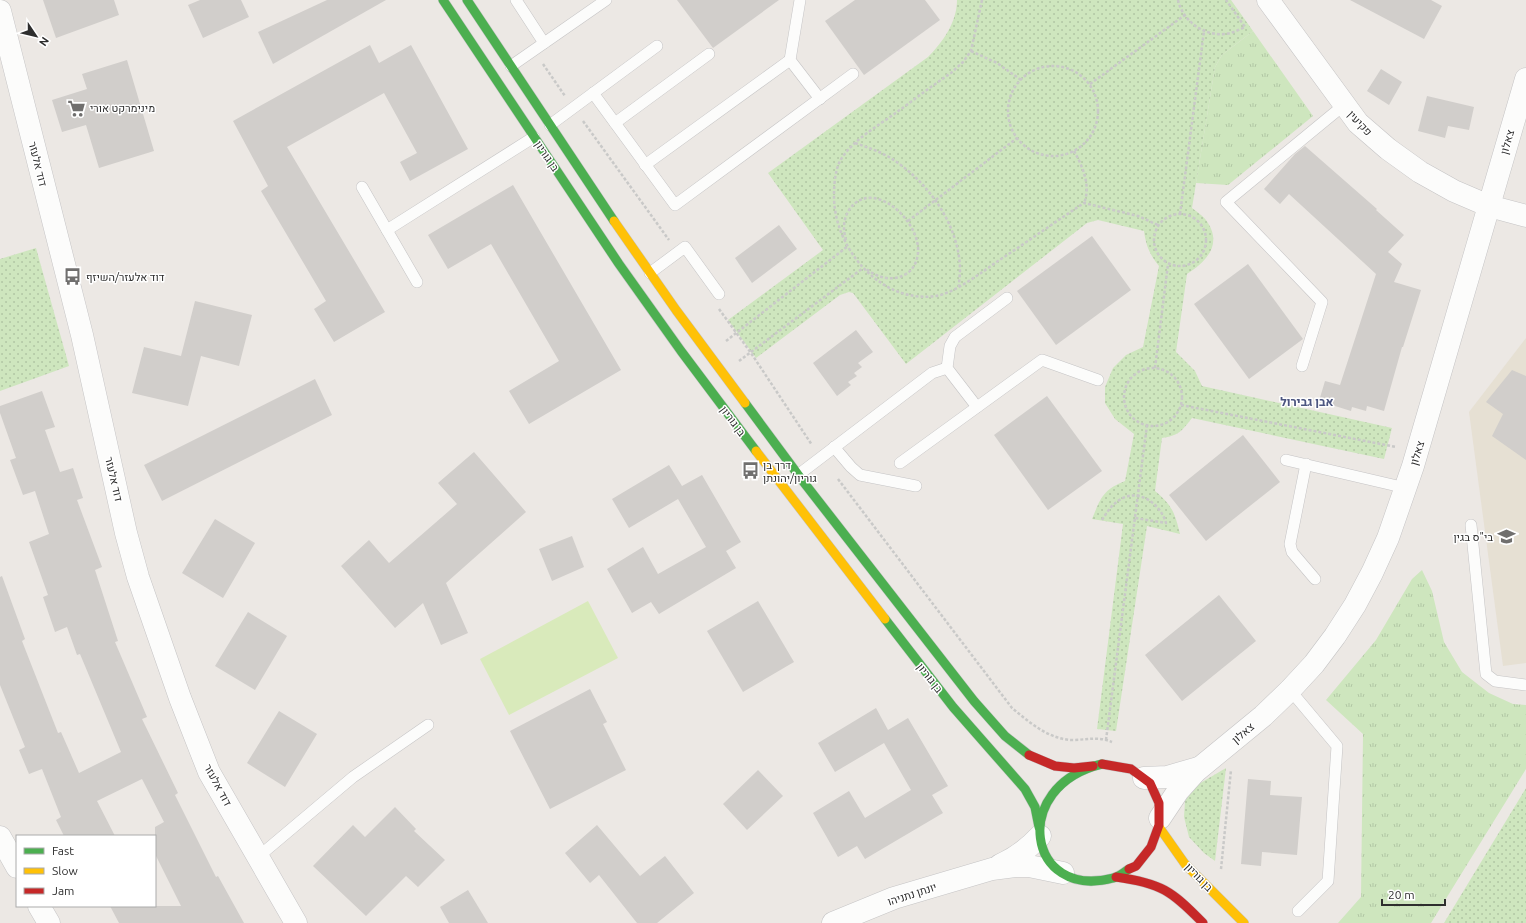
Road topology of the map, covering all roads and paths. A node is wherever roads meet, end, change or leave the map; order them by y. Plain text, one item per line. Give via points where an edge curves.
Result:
1 (443, 0) edge
2 (467, 0) edge
3 (516, 0) edge
4 (606, 0) edge
5 (800, 0) edge
6 (982, 0) edge
7 (1178, 0) edge
8 (1226, 0) edge
9 (1268, 0) edge
10 (0, 11) edge
11 (1185, 15) junction
12 (1204, 31) junction
13 (544, 43) junction
14 (657, 46) dead end
15 (534, 50) junction
16 (971, 51) junction
17 (709, 54) dead end
18 (790, 60) junction
19 (511, 66) junction
20 (853, 74) dead end
21 (1526, 79) edge
22 (1021, 80) junction
23 (1090, 84) junction
24 (593, 93) junction
25 (820, 99) junction
26 (1344, 105) junction
27 (573, 107) junction
28 (614, 123) junction
29 (550, 125) junction
30 (534, 137) junction
31 (1017, 138) junction
32 (855, 143) junction
33 (1074, 151) junction
34 (645, 165) junction
35 (362, 187) dead end
36 (935, 200) junction
37 (1084, 203) junction
38 (1488, 206) junction
39 (1180, 214) junction
40 (1526, 216) edge
41 (908, 221) junction
42 (1158, 225) junction
43 (387, 230) junction
44 (849, 247) junction
45 (678, 252) junction
46 (860, 263) junction
47 (1168, 264) junction
48 (863, 268) junction
49 (650, 272) junction
50 (417, 282) dead end
51 (959, 287) junction
52 (719, 294) dead end
53 (1007, 298) dead end
54 (718, 308) dead end
55 (737, 333) junction
56 (751, 353) junction
57 (708, 354) junction
58 (1302, 366) dead end
59 (947, 368) junction
60 (1155, 368) junction
61 (722, 374) junction
62 (1098, 380) dead end
63 (1181, 405) junction
64 (977, 407) junction
65 (1147, 425) junction
66 (834, 447) junction
67 (1417, 452) junction
68 (821, 458) junction
69 (1286, 460) dead end
70 (900, 462) dead end
71 (1306, 464) junction
72 (798, 475) junction
73 (916, 486) dead end
74 (1406, 488) junction
75 (1138, 496) junction
76 (1135, 518) junction
77 (1102, 520) dead end
78 (1471, 524) dead end
79 (1315, 579) dead end
80 (1526, 685) edge
81 (1290, 690) junction
82 (428, 725) dead end
83 (1106, 740) junction
84 (1234, 741) junction
85 (1118, 745) dead end
86 (1098, 765) junction
87 (1201, 766) junction
88 (1144, 778) junction
89 (1160, 822) junction
90 (1040, 832) junction
91 (0, 837) edge
92 (258, 857) junction
93 (16, 865) edge
94 (992, 869) junction
95 (1063, 873) junction
96 (1116, 877) junction
97 (1218, 897) junction
98 (40, 907) edge
99 (1298, 912) dead end
100 (49, 923) edge
101 (296, 923) edge
102 (833, 923) edge
103 (1203, 923) edge
104 (1244, 923) edge

1 - 30 street, בן גוריון
2 - 19 street, בן גוריון
3 - 13 lane
4 - 13 lane
5 - 18 lane
6 - 16 path
7 - 11 path
8 - 12 path via 1245,27 1231,33 1216,34
9 - 26 street, פקיעין
10 - 92 street, דוד אלעזר via 82,335 138,576 180,698 209,772
11 - 12 path
11 - 23 path
12 - 39 path
13 - 15 lane
14 - 24 lane
15 - 19 lane
15 - 27 path
16 - 22 path via 997,63
16 - 32 path via 951,73
17 - 28 lane
18 - 25 lane
18 - 34 lane
19 - 29 street, בן גוריון
20 - 25 lane
21 - 38 street, צאלון
22 - 23 path via 1039,69 1053,66 1073,71
22 - 31 path via 1013,92 1009,106 1009,119
23 - 33 path via 1099,110 1096,124 1086,143
24 - 27 lane
24 - 28 lane
25 - 34 lane via 675,205
26 - 38 street, פקיעין via 1358,123 1403,161 1436,182
26 - 58 lane via 1226,202 1322,302
27 - 29 lane
27 - 45 path
28 - 34 lane
29 - 49 street, בן גוריון
30 - 43 lane
30 - 90 street, בן גוריון via 623,270 744,436 953,707 1025,789 1035,807
31 - 33 path via 1027,149 1040,155 1061,156
31 - 36 path
32 - 36 path via 872,149 905,168
32 - 44 path via 840,161 834,184 834,208 840,232
33 - 37 path via 1085,178
35 - 43 lane
36 - 41 path
36 - 51 path via 952,231 958,249
37 - 42 path via 1138,216
37 - 51 path
38 - 40 street, פקיעין
38 - 67 street, צאלון
39 - 42 path via 1168,217
39 - 47 path via 1192,216 1201,225 1206,236 1205,248 1202,256 1192,264 1180,267
41 - 44 path via 886,202 874,199 854,204 844,223
41 - 46 path via 914,231 918,249 914,265 908,273 888,278 870,272
42 - 47 path via 1154,233 1154,245 1159,256
43 - 50 lane
44 - 46 path
44 - 55 path
45 - 49 lane
45 - 52 lane via 685,247
46 - 48 path
47 - 60 path
48 - 51 path via 889,288 912,296 936,296
48 - 56 path
49 - 57 street, בן גוריון
53 - 59 lane via 955,337 950,346
54 - 55 path
55 - 56 path
55 - 57 path
56 - 61 path
56 - 68 path
57 - 61 street, בן גוריון
59 - 64 lane
59 - 66 lane via 932,373
60 - 63 path via 1166,370 1176,379 1182,392
60 - 65 path via 1136,373 1127,384 1124,393 1127,411 1136,421
61 - 72 street, בן גוריון
62 - 64 lane via 1042,360
63 - 65 path via 1177,414 1167,423 1158,426
63 - 67 path
64 - 70 lane
65 - 75 path
66 - 68 lane
66 - 73 lane via 860,475
67 - 74 street, צאלון
68 - 72 lane
68 - 83 path via 1012,708 1050,735 1071,740
69 - 71 lane
71 - 74 lane
71 - 79 lane via 1290,544 1292,552
72 - 86 street, בן גוריון via 969,695 1005,736 1027,754 1055,766 1074,768
74 - 81 street, צאלון via 1388,538 1355,605 1336,636
75 - 76 path
75 - 76 path via 1153,502 1164,514 1166,523
75 - 77 path via 1121,499 1110,508
76 - 83 path
78 - 80 lane via 1486,674 1495,681
81 - 84 street, צאלון
81 - 99 lane via 1337,746 1328,881
82 - 92 lane via 353,776
83 - 85 path
83 - 86 path
84 - 87 street, צאלון
84 - 97 path
86 - 88 street via 1129,768
86 - 90 street via 1066,778 1056,789 1047,801 1041,818
87 - 88 street, צאלון via 1167,777
87 - 89 street, צאלון via 1183,786
88 - 89 street via 1155,792 1160,809
89 - 96 street via 1153,844 1141,860
89 - 97 street, בן גוריון via 1186,864
90 - 94 street, יונתן נתניהו via 1029,848 1016,858
90 - 95 street via 1047,857
91 - 93 street
92 - 101 street, דוד אלעזר
94 - 95 street, יונתן נתניהו via 1029,866
94 - 102 street, יונתן נתניהו via 894,898
95 - 96 street via 1088,881
96 - 103 street via 1148,882 1162,888 1180,899
97 - 104 street, בן גוריון
98 - 100 street

